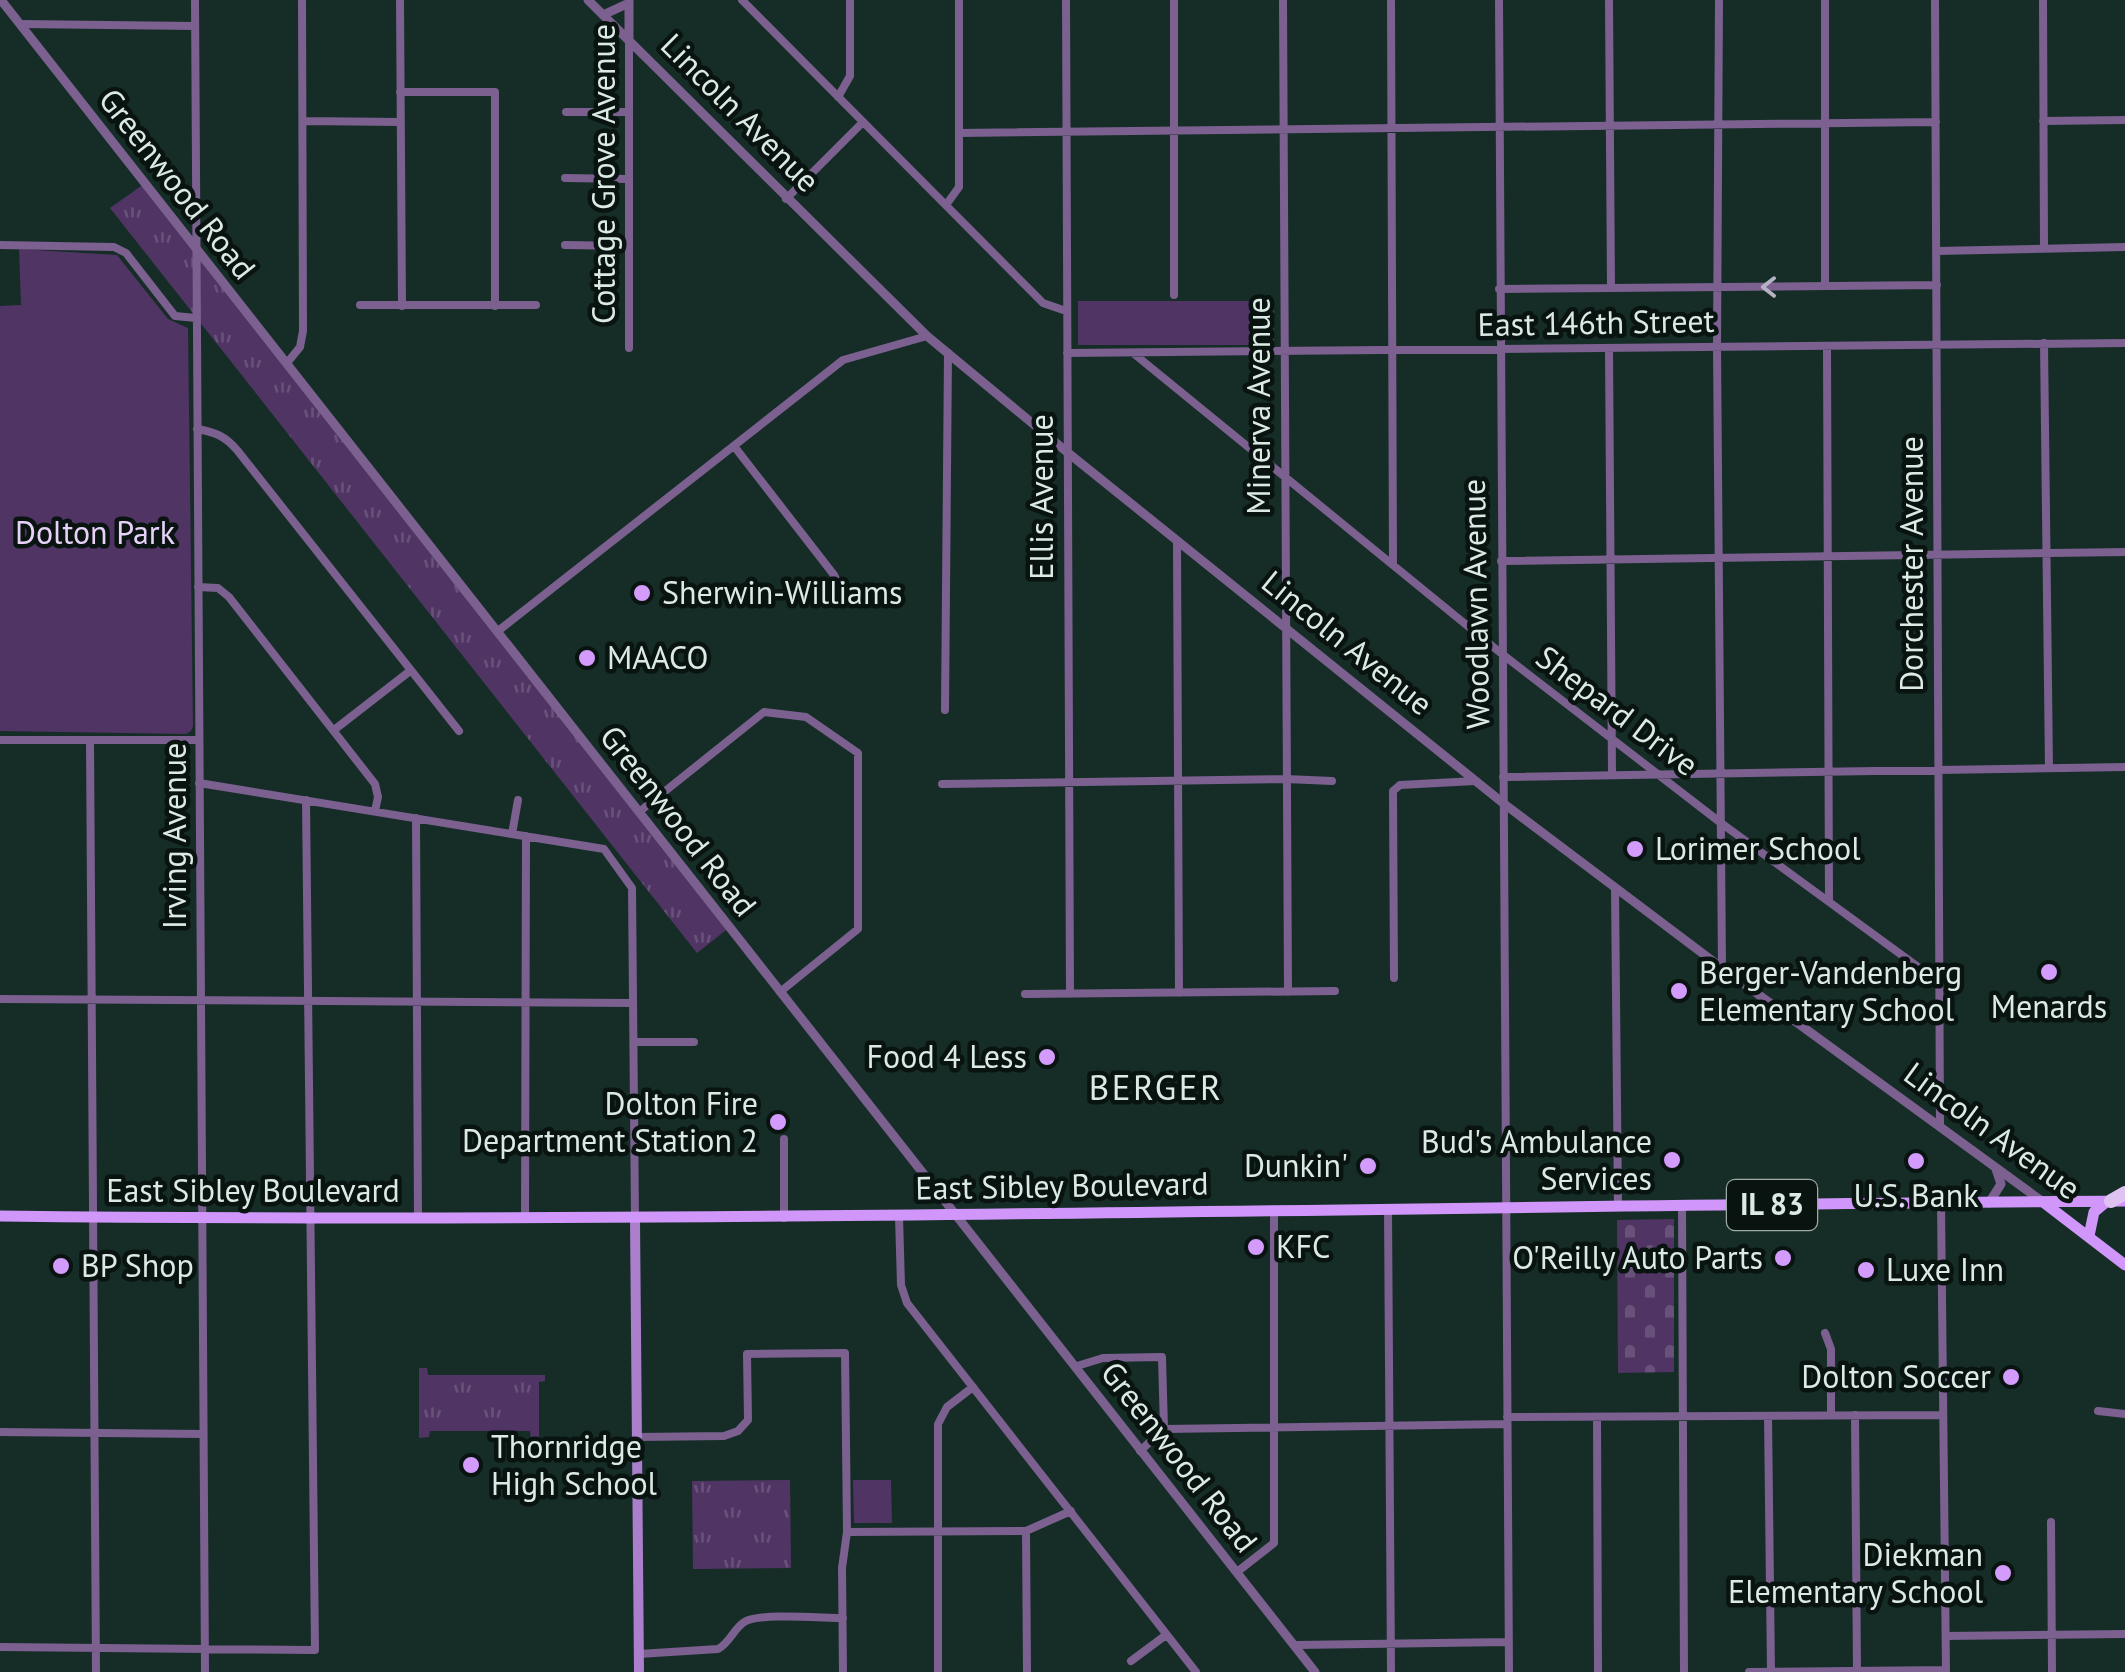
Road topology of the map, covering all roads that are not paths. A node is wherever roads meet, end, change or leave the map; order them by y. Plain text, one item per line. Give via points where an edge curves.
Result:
1 (1, 0) edge
2 (196, 0) edge
3 (302, 0) edge
4 (400, 0) edge
5 (588, 0) edge
6 (742, 0) edge
7 (850, 0) edge
8 (959, 0) edge
9 (1066, 0) edge
10 (1174, 0) edge
11 (1283, 0) edge
12 (1391, 0) edge
13 (1499, 0) edge
14 (1609, 0) edge
15 (1719, 0) edge
16 (1825, 0) edge
17 (1935, 0) edge
18 (2043, 0) edge
19 (629, 2) edge
20 (604, 15) junction
21 (20, 24) junction
22 (195, 26) junction
23 (629, 41) junction
24 (400, 92) junction
25 (838, 96) junction
26 (566, 112) dead end
27 (628, 112) junction
28 (2125, 120) edge
29 (2043, 121) junction
30 (303, 122) junction
31 (400, 122) junction
32 (863, 122) junction
33 (1936, 122) junction
34 (1826, 123) junction
35 (1718, 124) junction
36 (1610, 125) junction
37 (1499, 126) junction
38 (1392, 128) junction
39 (1284, 129) junction
40 (1174, 130) junction
41 (1066, 131) junction
42 (959, 132) junction
43 (565, 178) dead end
44 (628, 179) junction
45 (786, 199) junction
46 (946, 204) junction
47 (0, 245) edge
48 (565, 245) dead end
49 (628, 246) junction
50 (2044, 248) junction
51 (2125, 248) edge
52 (196, 251) junction
53 (1936, 251) junction
54 (1826, 286) junction
55 (1936, 286) junction
56 (1717, 287) junction
57 (1499, 288) junction
58 (1611, 288) junction
59 (1174, 296) dead end
60 (536, 305) dead end
61 (360, 306) dead end
62 (402, 306) junction
63 (495, 306) junction
64 (1066, 311) junction
65 (196, 318) junction
66 (927, 336) junction
67 (2125, 343) edge
68 (2044, 344) junction
69 (1937, 345) junction
70 (1827, 346) junction
71 (1716, 347) junction
72 (629, 348) dead end
73 (1609, 348) junction
74 (1499, 349) junction
75 (1392, 350) junction
76 (1285, 351) junction
77 (1134, 352) junction
78 (1066, 353) junction
79 (948, 354) junction
80 (287, 363) junction
81 (197, 429) junction
82 (734, 446) junction
83 (1067, 452) junction
84 (1284, 478) junction
85 (1177, 543) junction
86 (2045, 552) junction
87 (2125, 552) edge
88 (1936, 554) junction
89 (1827, 556) junction
90 (1719, 557) junction
91 (1610, 558) junction
92 (1501, 561) junction
93 (1393, 564) junction
94 (198, 588) junction
95 (846, 600) dead end
96 (1284, 628) junction
97 (498, 631) junction
98 (1502, 654) junction
99 (410, 671) junction
100 (946, 710) dead end
101 (334, 730) junction
102 (458, 732) dead end
103 (1612, 739) junction
104 (0, 740) edge
105 (90, 740) junction
106 (199, 740) junction
107 (2125, 767) edge
108 (2048, 768) junction
109 (1938, 770) junction
110 (1829, 772) junction
111 (1661, 774) junction
112 (1721, 774) junction
113 (1612, 775) junction
114 (1503, 777) junction
115 (1286, 778) junction
116 (1176, 780) junction
117 (1067, 781) junction
118 (1332, 781) dead end
119 (1475, 781) junction
120 (199, 783) junction
121 (942, 784) dead end
122 (306, 800) junction
123 (518, 800) dead end
124 (1503, 803) junction
125 (375, 811) junction
126 (639, 812) junction
127 (416, 818) junction
128 (1721, 823) junction
129 (512, 834) junction
130 (526, 836) junction
131 (1615, 888) junction
132 (1829, 901) junction
133 (1722, 968) junction
134 (1394, 978) dead end
135 (1940, 983) junction
136 (780, 992) junction
137 (1288, 992) junction
138 (1335, 992) dead end
139 (1179, 993) junction
140 (1026, 994) dead end
141 (1070, 994) junction
142 (0, 999) edge
143 (91, 1000) junction
144 (200, 1000) junction
145 (308, 1000) junction
146 (417, 1002) junction
147 (526, 1002) junction
148 (633, 1004) junction
149 (634, 1042) junction
150 (694, 1042) dead end
151 (1940, 1127) junction
152 (784, 1139) dead end
153 (1994, 1167) junction
154 (2117, 1199) edge
155 (2044, 1202) junction
156 (1990, 1203) junction
157 (1941, 1204) junction
158 (1618, 1206) junction
159 (1682, 1206) junction
160 (1506, 1208) junction
161 (1388, 1210) junction
162 (1274, 1211) junction
163 (0, 1216) edge
164 (898, 1216) junction
165 (957, 1216) junction
166 (92, 1217) junction
167 (202, 1218) junction
168 (784, 1218) junction
169 (310, 1219) junction
170 (418, 1219) junction
171 (525, 1219) junction
172 (635, 1219) junction
173 (2088, 1236) junction
174 (2125, 1264) edge
175 (1825, 1333) dead end
176 (1077, 1366) junction
177 (973, 1387) junction
178 (2098, 1411) dead end
179 (2125, 1414) edge
180 (1855, 1415) junction
181 (1943, 1415) junction
182 (1683, 1416) junction
183 (1768, 1416) junction
184 (1831, 1416) junction
185 (1596, 1417) junction
186 (1507, 1421) junction
187 (1392, 1426) junction
188 (1276, 1427) junction
189 (1164, 1429) junction
190 (0, 1432) edge
191 (94, 1433) junction
192 (203, 1434) junction
193 (637, 1437) junction
194 (1140, 1451) junction
195 (1071, 1511) junction
196 (2051, 1522) dead end
197 (938, 1530) junction
198 (1026, 1531) junction
199 (847, 1532) junction
200 (1237, 1572) junction
201 (842, 1618) junction
202 (2052, 1634) junction
203 (2125, 1634) edge
204 (1166, 1635) junction
205 (1946, 1636) junction
206 (1508, 1642) junction
207 (1391, 1644) junction
208 (1296, 1645) junction
209 (0, 1647) edge
210 (96, 1648) junction
211 (205, 1649) junction
212 (639, 1654) junction
213 (1131, 1662) dead end
214 (1856, 1671) edge
215 (1946, 1671) edge
216 (96, 1672) edge
217 (205, 1672) edge
218 (639, 1672) edge
219 (843, 1672) edge
220 (938, 1672) edge
221 (1027, 1672) edge
222 (1196, 1672) edge
223 (1315, 1672) edge
224 (1391, 1672) edge
225 (1508, 1672) edge
226 (1598, 1672) edge
227 (1684, 1672) edge
228 (1749, 1672) edge
229 (1771, 1672) edge
230 (2052, 1672) edge

1 - 21 street, Greenwood Road
2 - 22 street, Irving Avenue
3 - 30 street
4 - 24 street
5 - 20 street, Lincoln Avenue
6 - 25 street
7 - 25 street via 850,76
8 - 42 street
9 - 41 street, Ellis Avenue
10 - 40 street
11 - 39 street, Minerva Avenue
12 - 38 street
13 - 37 street, Woodlawn Avenue
14 - 36 street
15 - 35 street
16 - 34 street
17 - 33 street, Dorchester Avenue
18 - 29 street
19 - 20 street
19 - 23 street, Cottage Grove Avenue
20 - 23 street, Lincoln Avenue
21 - 22 street
21 - 52 street, Greenwood Road
22 - 52 street, Irving Avenue
23 - 27 street, Cottage Grove Avenue
23 - 45 street, Lincoln Avenue
24 - 31 street
24 - 63 street via 495,92
25 - 32 street
26 - 27 street
27 - 44 street, Cottage Grove Avenue
28 - 29 street
29 - 50 street
30 - 31 street
30 - 80 street via 303,331
31 - 62 street
32 - 45 street
32 - 46 street
33 - 34 street
33 - 53 street, Dorchester Avenue
34 - 35 street
34 - 54 street
35 - 36 street
35 - 56 street
36 - 37 street
36 - 58 street
37 - 38 street
37 - 57 street, Woodlawn Avenue
38 - 39 street
38 - 75 street
39 - 40 street
39 - 76 street, Minerva Avenue
40 - 41 street
40 - 59 street
41 - 42 street
41 - 64 street, Ellis Avenue
42 - 46 street via 960,187
43 - 44 street
44 - 49 street, Cottage Grove Avenue
45 - 66 street, Lincoln Avenue
46 - 64 street via 1044,302
47 - 65 street via 121,249 175,316
48 - 49 street
49 - 72 street, Cottage Grove Avenue
50 - 51 street
50 - 53 street
52 - 65 street, Irving Avenue
52 - 80 street, Greenwood Road
53 - 55 street, Dorchester Avenue
54 - 55 street
54 -> 56 street
55 - 69 street, Dorchester Avenue
56 - 58 street
56 - 71 street
57 - 58 street
57 - 74 street, Woodlawn Avenue
60 - 63 street
61 - 62 street
62 - 63 street
64 - 78 street, Ellis Avenue
65 - 81 street, Irving Avenue
66 - 79 street, Lincoln Avenue
66 - 82 street via 843,360
67 - 68 street, East 146th Street
68 - 69 street, East 146th Street
68 - 86 street
69 - 70 street, East 146th Street
69 - 88 street, Dorchester Avenue
70 - 71 street, East 146th Street
70 - 89 street
71 - 73 street, East 146th Street
71 - 90 street
73 - 74 street, East 146th Street
73 - 91 street
74 - 75 street, East 146th Street
74 - 92 street, Woodlawn Avenue
75 - 76 street, East 146th Street
75 - 93 street
76 - 77 street, East 146th Street
76 - 84 street, Minerva Avenue
77 - 78 street, East 146th Street
77 - 84 street, Shepard Drive
78 - 83 street, Ellis Avenue
79 - 83 street, Lincoln Avenue
79 - 100 street
80 - 97 street, Greenwood Road
81 - 94 street, Irving Avenue
81 - 99 street via 215,432 237,450
82 - 95 street
82 - 97 street
83 - 85 street, Lincoln Avenue
83 - 117 street, Ellis Avenue
84 - 93 street, Shepard Drive
84 - 96 street, Minerva Avenue
85 - 96 street, Lincoln Avenue
85 - 116 street
86 - 87 street
86 - 88 street
86 - 108 street
88 - 89 street
88 - 109 street, Dorchester Avenue
89 - 90 street
89 - 110 street
90 - 91 street
90 - 112 street
91 - 92 street
91 - 103 street
92 - 98 street, Woodlawn Avenue
93 - 98 street, Shepard Drive
94 - 101 street via 218,588 230,598
94 - 106 street, Irving Avenue
96 - 115 street, Minerva Avenue
96 - 119 street, Lincoln Avenue
97 - 126 street, Greenwood Road
98 - 103 street, Shepard Drive
98 - 114 street, Woodlawn Avenue
99 - 101 street
99 - 102 street
101 - 125 street via 374,784
103 - 111 street, Shepard Drive
103 - 113 street
104 - 105 street
105 - 106 street
105 - 143 street
106 - 120 street, Irving Avenue
107 - 108 street
108 - 109 street
109 - 110 street
109 - 135 street, Dorchester Avenue
110 - 112 street
110 - 132 street
111 - 112 street
111 - 113 street
111 - 128 street, Shepard Drive
112 - 128 street
113 - 114 street
114 - 124 street, Woodlawn Avenue
115 - 116 street
115 - 118 street
115 - 137 street, Minerva Avenue
116 - 117 street
116 - 139 street
117 - 121 street
117 - 141 street, Ellis Avenue
119 - 124 street, Lincoln Avenue
119 - 134 street via 1400,785 1392,796
120 - 122 street
120 - 144 street, Irving Avenue
122 - 125 street
122 - 145 street
123 - 129 street
124 - 131 street, Lincoln Avenue
124 - 160 street, Woodlawn Avenue
125 - 127 street
126 - 136 street, Greenwood Road
126 - 136 street via 764,712 806,717 858,753 858,929
127 - 129 street
127 - 146 street
128 - 132 street, Shepard Drive
128 - 133 street
129 - 130 street
130 - 147 street
130 - 148 street via 604,849 632,888
131 - 133 street, Lincoln Avenue
131 - 158 street
132 - 135 street, Shepard Drive
133 - 151 street, Lincoln Avenue
135 - 151 street, Dorchester Avenue
136 - 165 street, Greenwood Road
137 - 138 street
137 - 139 street
139 - 141 street
140 - 141 street
142 - 143 street
143 - 144 street
143 - 166 street
144 - 145 street
144 - 167 street, Irving Avenue
145 - 146 street
145 - 169 street
146 - 147 street
146 - 170 street
147 - 148 street
147 - 171 street
148 - 149 street
149 - 150 street
149 - 172 street
151 - 153 street, Lincoln Avenue
152 - 168 street
153 - 155 street, Lincoln Avenue
153 - 156 street via 2002,1184
154 - 155 main road, East Sibley Boulevard / IL 83
154 - 173 main road via 2094,1212
155 - 156 main road, East Sibley Boulevard / IL 83
155 - 173 main road, Lincoln Avenue
156 - 157 main road, East Sibley Boulevard / IL 83
157 - 159 main road, East Sibley Boulevard / IL 83
157 - 181 street
158 - 159 main road, East Sibley Boulevard / IL 83
158 - 160 main road, East Sibley Boulevard / IL 83
159 - 182 street
160 - 161 main road, East Sibley Boulevard / IL 83
160 - 186 street, Woodlawn Avenue
161 - 162 main road, East Sibley Boulevard / IL 83
161 - 187 street
162 - 165 main road, East Sibley Boulevard / IL 83
162 - 188 street
163 - 166 main road, East Sibley Boulevard / IL 83
164 - 165 main road, East Sibley Boulevard / IL 83
164 - 168 main road, East Sibley Boulevard / IL 83
164 - 177 street via 907,1303
165 - 176 street, Greenwood Road
166 - 167 main road, East Sibley Boulevard / IL 83
166 - 191 street
167 - 169 main road, East Sibley Boulevard / IL 83
167 - 192 street, Irving Avenue
168 - 172 main road, East Sibley Boulevard / IL 83
169 - 170 main road, East Sibley Boulevard / IL 83
169 - 211 street via 314,1650
170 - 171 main road, East Sibley Boulevard / IL 83
171 - 172 main road, East Sibley Boulevard / IL 83
172 - 193 main road
173 - 174 main road, Lincoln Avenue
175 - 184 street
176 - 189 street via 1103,1358 1162,1357
176 - 194 street, Greenwood Road
177 - 195 street
177 - 197 street via 947,1407 938,1424
178 - 179 street
180 - 181 street
180 - 184 street
180 - 214 street
181 - 205 street
182 - 183 street
182 - 185 street
182 - 227 street
183 - 184 street
183 - 229 street
185 - 186 street
185 - 226 street
186 - 187 street
186 - 206 street, Woodlawn Avenue
187 - 188 street
187 - 207 street
188 - 189 street
188 - 200 street via 1274,1543
189 - 194 street
190 - 191 street
191 - 192 street
191 - 210 street
192 - 211 street, Irving Avenue
193 - 199 street via 738,1431 748,1420 748,1354 845,1353
193 - 212 main road
194 - 200 street, Greenwood Road
195 - 198 street
195 - 204 street
196 - 202 street
197 - 198 street
197 - 199 street
197 - 220 street
198 - 221 street
199 - 201 street
200 - 208 street, Greenwood Road
201 - 212 street via 753,1619 718,1649
201 - 219 street
202 - 203 street
202 - 205 street
202 - 230 street
204 - 213 street
204 - 222 street
205 - 215 street
206 - 207 street
206 - 225 street, Woodlawn Avenue
207 - 208 street
207 - 224 street
208 - 223 street, Greenwood Road
209 - 210 street
210 - 211 street
210 - 216 street
211 - 217 street, Irving Avenue
212 - 218 main road
214 - 215 street
214 - 229 street
228 - 229 street

